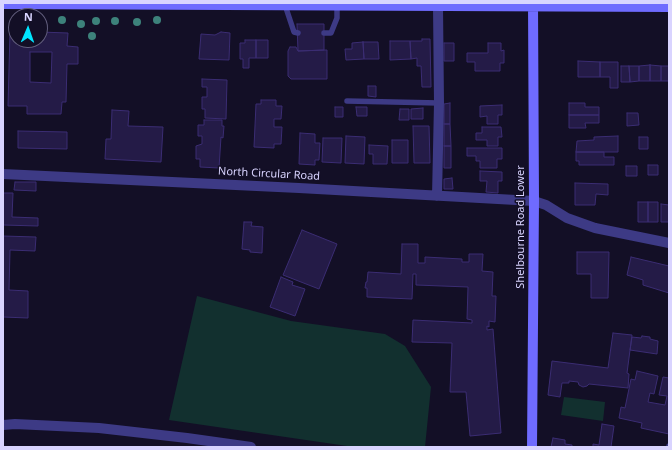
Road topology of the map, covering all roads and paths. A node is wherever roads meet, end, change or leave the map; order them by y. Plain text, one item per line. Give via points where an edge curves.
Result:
1 (3, 4) edge
2 (121, 4) edge
3 (267, 4) edge
4 (394, 4) edge
5 (285, 5) junction
6 (533, 5) edge
7 (337, 6) junction
8 (438, 6) junction
9 (669, 7) edge
10 (298, 33) dead end
11 (324, 33) dead end
12 (347, 101) dead end
13 (439, 103) junction
14 (3, 174) edge
15 (437, 196) junction
16 (534, 202) junction
17 (669, 243) edge
18 (3, 425) edge
19 (251, 447) edge
20 (532, 447) edge

1 - 2 main road
2 - 3 main road
3 - 5 main road
4 - 7 main road
4 - 8 main road
5 - 7 main road
5 - 10 lane via 294,32
6 - 8 main road
6 - 9 main road
6 - 16 main road, Shelbourne Road Lower
7 - 11 lane via 337,18 331,33
8 - 13 street
12 - 13 lane
13 - 15 street
14 - 15 street, North Circular Road
15 - 16 street, North Circular Road
16 - 17 street, North Circular Road via 546,205 566,218 596,228
16 - 20 main road, Shelbourne Road Lower
18 - 19 street via 99,428

